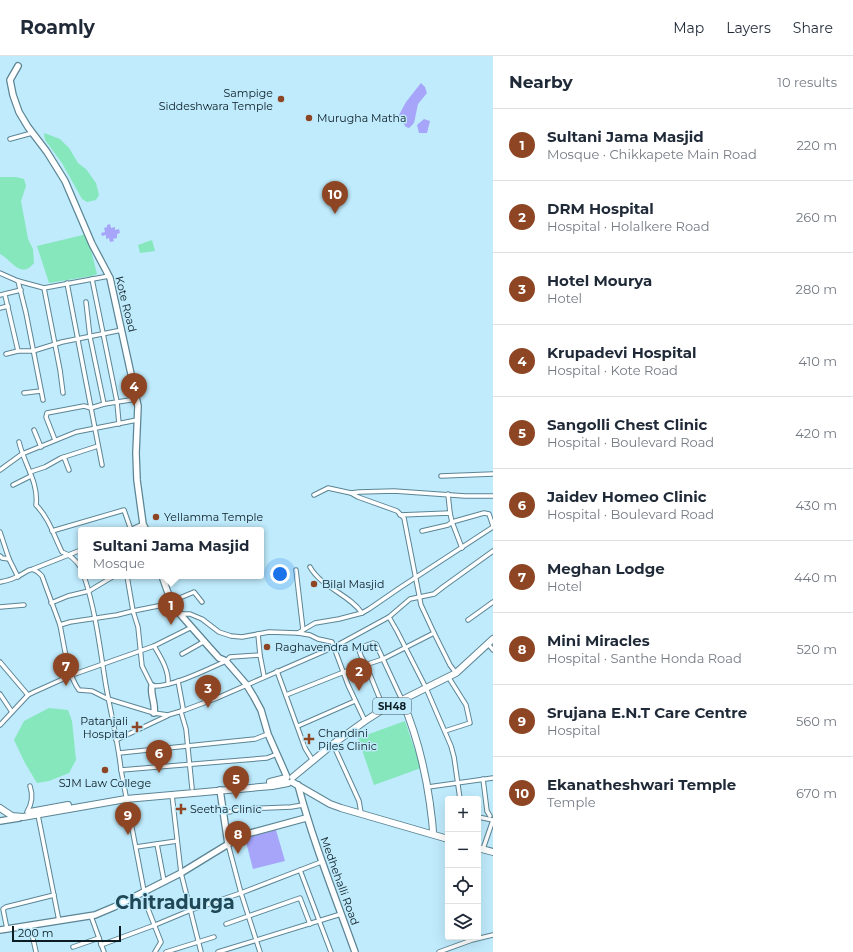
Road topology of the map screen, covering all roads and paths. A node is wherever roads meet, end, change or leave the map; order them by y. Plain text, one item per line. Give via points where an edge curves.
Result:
1 (18, 66) dead end
2 (32, 133) junction
3 (10, 139) dead end
4 (0, 273) edge
5 (109, 276) junction
6 (92, 279) junction
7 (18, 281) junction
8 (67, 283) junction
9 (44, 288) junction
10 (21, 290) junction
11 (0, 295) edge
12 (5, 295) junction
13 (86, 302) dead end
14 (8, 306) junction
15 (0, 308) edge
16 (122, 330) junction
17 (104, 334) junction
18 (90, 337) junction
19 (77, 340) junction
20 (55, 344) junction
21 (18, 351) junction
22 (33, 351) junction
23 (6, 354) dead end
24 (41, 391) junction
25 (24, 393) dead end
26 (63, 393) dead end
27 (137, 399) junction
28 (43, 400) dead end
29 (117, 402) junction
30 (104, 404) junction
31 (91, 408) junction
32 (137, 420) junction
33 (120, 424) junction
34 (95, 429) junction
35 (34, 430) dead end
36 (54, 440) junction
37 (19, 442) dead end
38 (98, 446) junction
39 (41, 447) junction
40 (22, 454) junction
41 (64, 457) junction
42 (102, 466) dead end
43 (0, 470) edge
44 (69, 470) dead end
45 (30, 474) junction
46 (493, 474) edge
47 (441, 476) dead end
48 (13, 485) dead end
49 (351, 493) junction
50 (448, 494) junction
51 (314, 495) dead end
52 (493, 496) edge
53 (450, 512) junction
54 (400, 515) junction
55 (452, 522) junction
56 (143, 524) junction
57 (493, 526) edge
58 (129, 527) edge
59 (136, 527) edge
60 (144, 527) edge
61 (52, 531) junction
62 (422, 531) dead end
63 (0, 532) edge
64 (462, 548) junction
65 (78, 551) edge
66 (493, 551) edge
67 (70, 554) junction
68 (1, 559) edge
69 (9, 559) junction
70 (78, 564) edge
71 (310, 567) dead end
72 (32, 569) junction
73 (296, 570) dead end
74 (18, 577) junction
75 (416, 577) junction
76 (85, 579) edge
77 (109, 579) edge
78 (128, 579) edge
79 (163, 579) edge
80 (0, 582) edge
81 (89, 591) junction
82 (420, 597) junction
83 (173, 602) junction
84 (202, 602) dead end
85 (493, 602) edge
86 (51, 603) junction
87 (24, 605) dead end
88 (0, 607) edge
89 (133, 611) junction
90 (362, 613) junction
91 (180, 614) junction
92 (388, 617) junction
93 (95, 618) junction
94 (468, 620) dead end
95 (60, 625) junction
96 (192, 627) junction
97 (303, 630) junction
98 (298, 633) junction
99 (434, 633) junction
100 (258, 634) junction
101 (493, 639) edge
102 (204, 641) junction
103 (488, 644) junction
104 (154, 646) junction
105 (334, 646) junction
106 (405, 647) junction
107 (141, 650) junction
108 (493, 650) edge
109 (182, 654) dead end
110 (260, 655) junction
111 (383, 659) junction
112 (226, 661) junction
113 (0, 662) edge
114 (102, 664) junction
115 (366, 665) junction
116 (277, 671) junction
117 (344, 672) junction
118 (456, 673) junction
119 (72, 675) junction
120 (264, 676) junction
121 (449, 678) junction
122 (178, 681) junction
123 (168, 684) junction
124 (246, 684) junction
125 (152, 686) junction
126 (426, 688) junction
127 (0, 694) edge
128 (28, 695) junction
129 (286, 695) junction
130 (108, 699) junction
131 (402, 700) junction
132 (355, 701) junction
133 (384, 709) junction
134 (12, 712) junction
135 (181, 712) junction
136 (154, 713) junction
137 (168, 715) junction
138 (365, 721) junction
139 (0, 724) edge
140 (298, 726) junction
141 (445, 731) junction
142 (268, 734) junction
143 (116, 740) junction
144 (334, 744) junction
145 (188, 745) junction
146 (119, 753) junction
147 (277, 754) junction
148 (313, 761) junction
149 (190, 765) junction
150 (121, 770) junction
151 (493, 778) edge
152 (482, 779) junction
153 (291, 780) junction
154 (458, 783) junction
155 (30, 786) dead end
156 (428, 787) junction
157 (192, 788) junction
158 (220, 790) junction
159 (172, 794) junction
160 (460, 796) edge
161 (126, 797) junction
162 (0, 803) edge
163 (303, 805) junction
164 (0, 808) edge
165 (223, 813) junction
166 (361, 813) junction
167 (24, 815) junction
168 (38, 815) junction
169 (490, 816) dead end
170 (306, 818) junction
171 (481, 818) edge
172 (493, 820) edge
173 (0, 821) edge
174 (433, 834) junction
175 (445, 838) edge
176 (177, 842) junction
177 (157, 844) junction
178 (228, 844) junction
179 (481, 846) edge
180 (136, 847) junction
181 (481, 848) edge
182 (493, 852) edge
183 (322, 862) junction
184 (300, 870) junction
185 (181, 873) junction
186 (164, 881) junction
187 (144, 891) junction
188 (241, 893) junction
189 (54, 895) junction
190 (191, 910) junction
191 (341, 914) junction
192 (91, 916) junction
193 (248, 917) junction
194 (59, 921) junction
195 (320, 921) junction
196 (226, 924) dead end
197 (310, 924) junction
198 (30, 925) junction
199 (155, 925) junction
200 (7, 929) junction
201 (0, 930) edge
202 (493, 935) edge
203 (214, 937) dead end
204 (99, 938) junction
205 (256, 939) junction
206 (199, 942) junction
207 (101, 945) junction
208 (73, 947) dead end
209 (353, 951) edge
210 (36, 952) edge
211 (104, 952) edge
212 (155, 952) edge
213 (166, 952) edge
214 (202, 952) edge
215 (218, 952) edge
216 (260, 952) edge
217 (331, 952) edge
218 (439, 952) edge

1 - 2 street, Kote Road via 10,80 11,86 20,112
2 - 3 street
2 - 5 street, Kote Road via 65,181
4 - 7 street
5 - 6 street
5 - 16 street, Kote Road
6 - 8 street
6 - 17 street
7 - 9 street
7 - 10 street
8 - 9 street
8 - 19 street
9 - 20 street
10 - 12 street
10 - 22 street
11 - 12 street
12 - 14 street
13 - 18 street
14 - 15 street
14 - 21 street
16 - 17 street
16 - 27 street, Kote Road
17 - 18 street
17 - 29 street
18 - 19 street
18 - 30 street
19 - 20 street
19 - 31 street
20 - 22 street
20 - 26 street
21 - 22 street
21 - 23 street
22 - 24 street
24 - 25 street
24 - 28 street
27 - 29 street
27 - 32 street, Kote Road
29 - 30 street
29 - 33 street
30 - 31 street
31 - 34 street
31 - 36 street via 84,406 46,413
32 - 33 street
32 - 56 street, Kote Road via 136,453
33 - 34 street
34 - 36 street via 76,432
34 - 38 street
35 - 39 street
36 - 39 street
37 - 40 street
38 - 41 street
38 - 42 street
39 - 40 street
40 - 43 street
40 - 45 street
41 - 44 street
41 - 45 street
45 - 48 street
45 - 61 street via 35,484 36,505
46 - 47 street
49 - 50 street via 394,491
49 - 51 street via 328,488
49 - 54 street via 397,511
50 - 52 street
50 - 53 street
53 - 54 street
53 - 55 street
54 - 75 street via 404,518
55 - 57 street via 484,513 488,514
55 - 62 street
55 - 64 street
56 - 59 street
56 - 60 street
57 - 64 street
58 - 61 street via 124,510
61 - 67 street via 62,552
63 - 69 street
64 - 75 street
65 - 67 street
66 - 82 street via 434,594
67 - 70 street
67 - 72 street
68 - 69 street
69 - 74 street
71 - 90 street via 322,581 357,605
72 - 74 street
72 - 86 street via 37,570 42,576
73 - 97 street
74 - 80 street
75 - 82 street
75 - 90 street
76 - 81 street
77 - 81 street
78 - 89 street
79 - 83 street, Medhehalli Road
81 - 86 street
81 - 93 street
82 - 92 street via 410,599
82 - 99 street
83 - 84 street via 194,592
83 - 89 street
83 - 91 street, Medhehalli Road
85 - 94 street
86 - 95 street
87 - 88 street
89 - 93 street
89 - 107 street
90 - 97 street via 315,623
91 - 96 street, Medhehalli Road
91 - 100 street via 190,614 202,619 219,632 231,636
92 - 105 street
92 - 106 street
93 - 95 street
93 - 114 street
95 - 119 street
96 - 102 street, Medhehalli Road
96 - 104 street
97 - 98 street
98 - 100 street
98 - 105 street via 332,642
99 - 106 street
99 - 118 street
100 - 110 street
101 - 103 main road, SH48
102 - 109 street
102 - 112 street, Medhehalli Road
103 - 108 street
103 - 118 main road, SH48
104 - 107 street
104 - 123 street via 164,663
105 - 116 street
105 - 117 street
106 - 111 street
106 - 126 street
107 - 114 street
107 - 125 street via 142,666
110 - 112 street via 230,657
110 - 120 street
111 - 115 street
111 - 115 street via 377,645 373,643 359,650
111 - 131 street
112 - 122 street
112 - 124 street, Medhehalli Road
113 - 128 street
114 - 119 street
114 - 130 street
115 - 117 street
115 - 133 street
116 - 120 street
116 - 129 street
117 - 129 street
117 - 132 street
118 - 121 main road, SH48
119 - 128 street
119 - 130 street via 79,690 92,691
120 - 124 street
121 - 126 main road, SH48
121 - 141 street via 466,705 470,722
122 - 123 street
122 - 135 street via 183,708
123 - 125 street
124 - 135 street
124 - 142 street, Medhehalli Road via 261,710
125 - 136 street
126 - 131 main road, SH48
126 - 141 street
127 - 134 street
128 - 134 street
129 - 140 street
130 - 136 street
130 - 143 street
131 - 133 main road, SH48
131 - 156 main road via 414,732
132 - 138 street
132 - 140 street
133 - 138 main road, SH48
134 - 139 street
135 - 137 street
135 - 145 street
136 - 137 street
137 - 143 street
138 - 144 main road, SH48
140 - 148 street via 305,748
141 - 154 street via 454,757
142 - 145 street via 255,739
142 - 147 street, Medhehalli Road
143 - 146 street
144 - 148 main road, SH48
144 - 166 street via 359,801
145 - 146 street
145 - 149 street
146 - 150 street
147 - 149 street via 267,758
147 - 153 street, Medhehalli Road
148 - 153 main road, SH48
149 - 150 street
149 - 157 street
150 - 161 street
151 - 152 street
152 - 154 street
152 - 169 street
153 - 157 main road, SH48
153 - 158 main road, SH48 via 272,786
153 - 163 street, Medhehalli Road
153 - 166 main road via 330,804
154 - 156 street
154 - 160 street
155 - 167 street via 31,806
156 - 174 main road
157 - 161 main road, SH48
158 - 159 main road, SH48
158 - 165 street
159 - 161 main road, SH48
159 - 176 street
161 - 167 main road, SH48
161 - 168 main road, SH48
161 - 180 street
162 - 167 main road, SH48 via 12,812
163 - 165 street
163 - 170 street, Medhehalli Road
164 - 167 main road, SH48 via 12,816
165 - 178 street
166 - 174 main road
167 - 168 main road, SH48
167 - 173 street
168 - 189 street
170 - 178 street via 243,835
170 - 183 street, Medhehalli Road
171 - 172 street
172 - 179 street
174 - 175 main road
176 - 177 street
176 - 185 street
177 - 180 street
177 - 186 street
178 - 185 street
178 - 188 street
180 - 187 street
181 - 182 main road
183 - 184 street
183 - 191 street, Medhehalli Road
184 - 188 street
184 - 195 street
185 - 186 street
185 - 190 street
186 - 187 street
187 - 192 street
187 - 199 street
188 - 190 street
188 - 193 street
189 - 194 street
189 - 200 street via 6,907 4,909
190 - 199 street
190 - 206 street
191 - 195 street
191 - 209 street, Medhehalli Road
192 - 194 street
192 - 204 street
193 - 196 street
193 - 197 street via 300,898
193 - 205 street
194 - 198 street
195 - 197 street
195 - 217 street
197 - 205 street
198 - 200 street
198 - 210 street
199 - 207 street
199 - 212 street via 161,942
200 - 201 street
202 - 218 street
203 - 206 street
204 - 207 street
204 - 208 street
205 - 215 street
205 - 216 street
206 - 213 street
206 - 214 street
207 - 211 street

